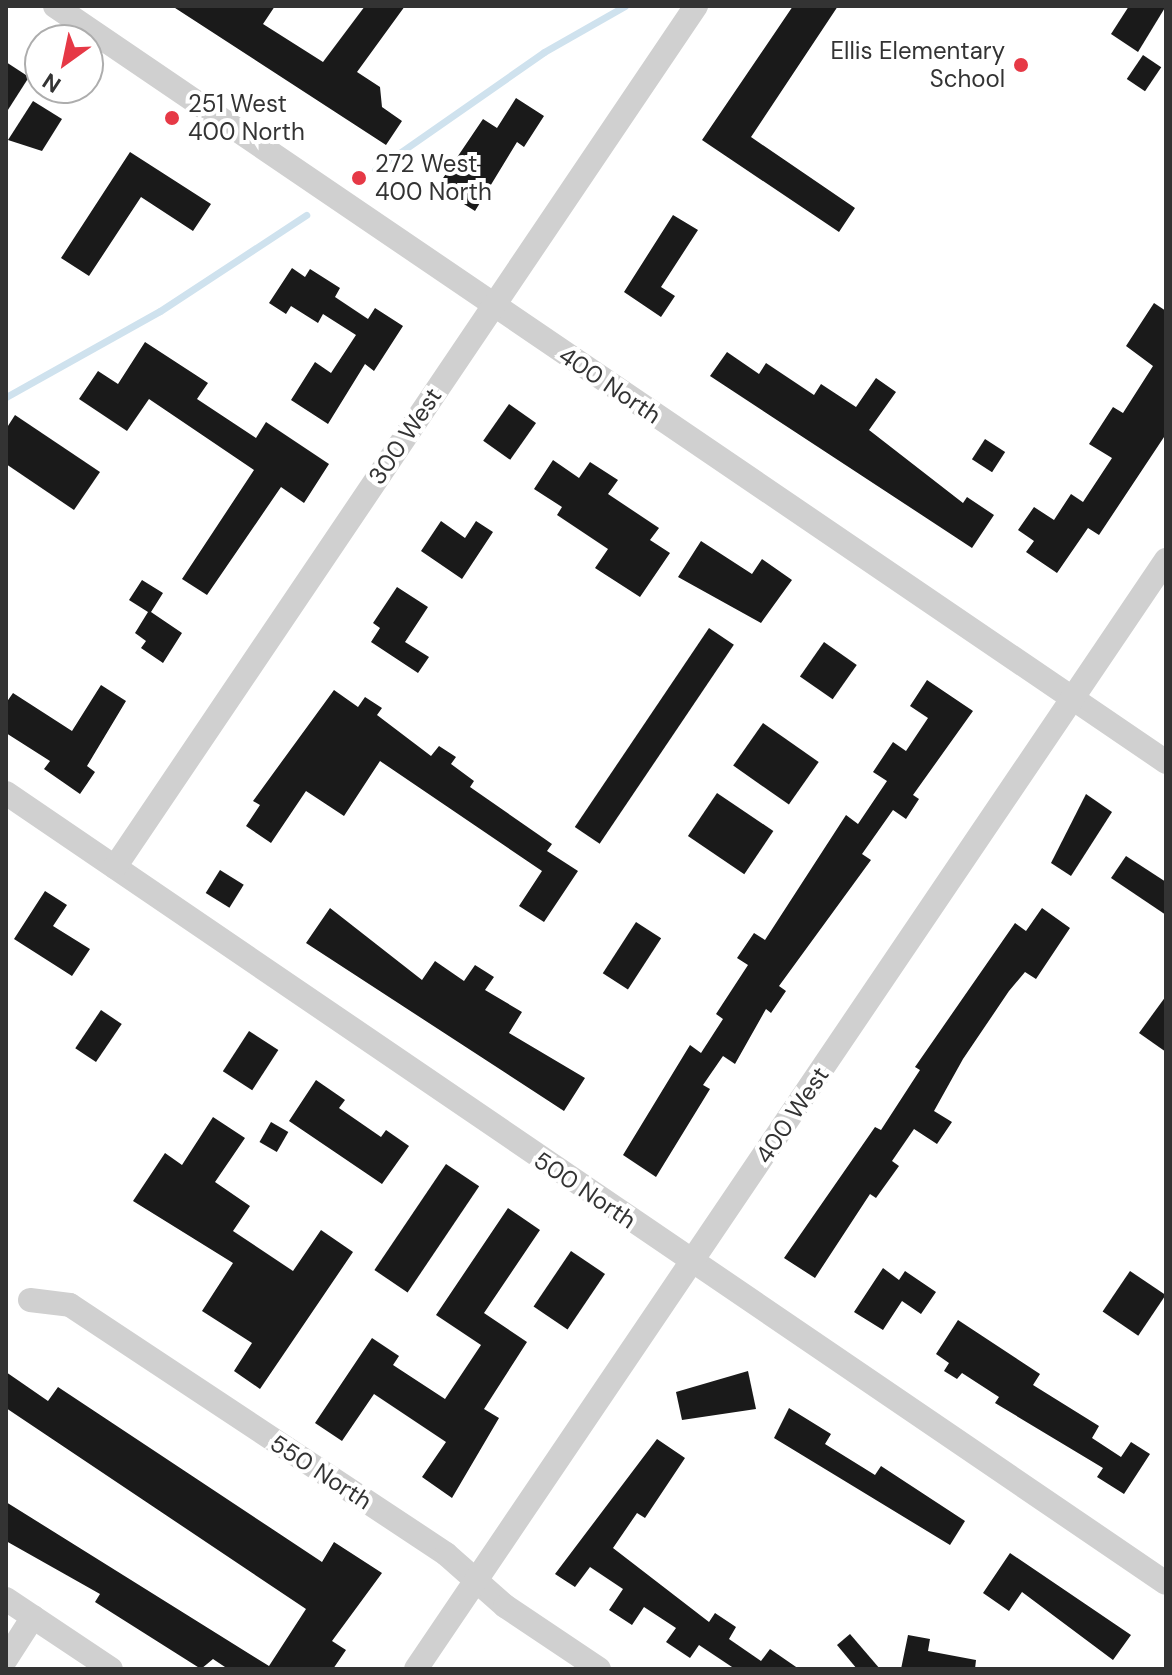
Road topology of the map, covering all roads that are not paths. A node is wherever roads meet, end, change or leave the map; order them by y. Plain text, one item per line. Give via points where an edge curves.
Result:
1 (55, 6) edge
2 (696, 6) edge
3 (493, 307) junction
4 (1166, 560) edge
5 (1074, 699) junction
6 (1166, 762) edge
7 (6, 793) edge
8 (115, 867) junction
9 (692, 1263) junction
10 (30, 1300) dead end
11 (478, 1580) junction
12 (1166, 1583) edge
13 (6, 1599) edge
14 (33, 1617) junction
15 (6, 1659) edge
16 (111, 1669) edge
17 (416, 1669) edge
18 (599, 1669) edge

1 - 3 street, 400 North
2 - 3 street, 300 West
3 - 5 street, 400 North
3 - 8 street, 300 West
4 - 5 street, 400 West
5 - 6 street, 400 North
5 - 9 street, 400 West
7 - 8 street, 500 North
8 - 9 street, 500 North
9 - 11 street, 400 West
9 - 12 street, 500 North
10 - 11 street, 550 North via 70,1305
11 - 17 street, 400 West
11 - 18 street, 550 North
13 - 14 street
14 - 15 street
14 - 16 street

